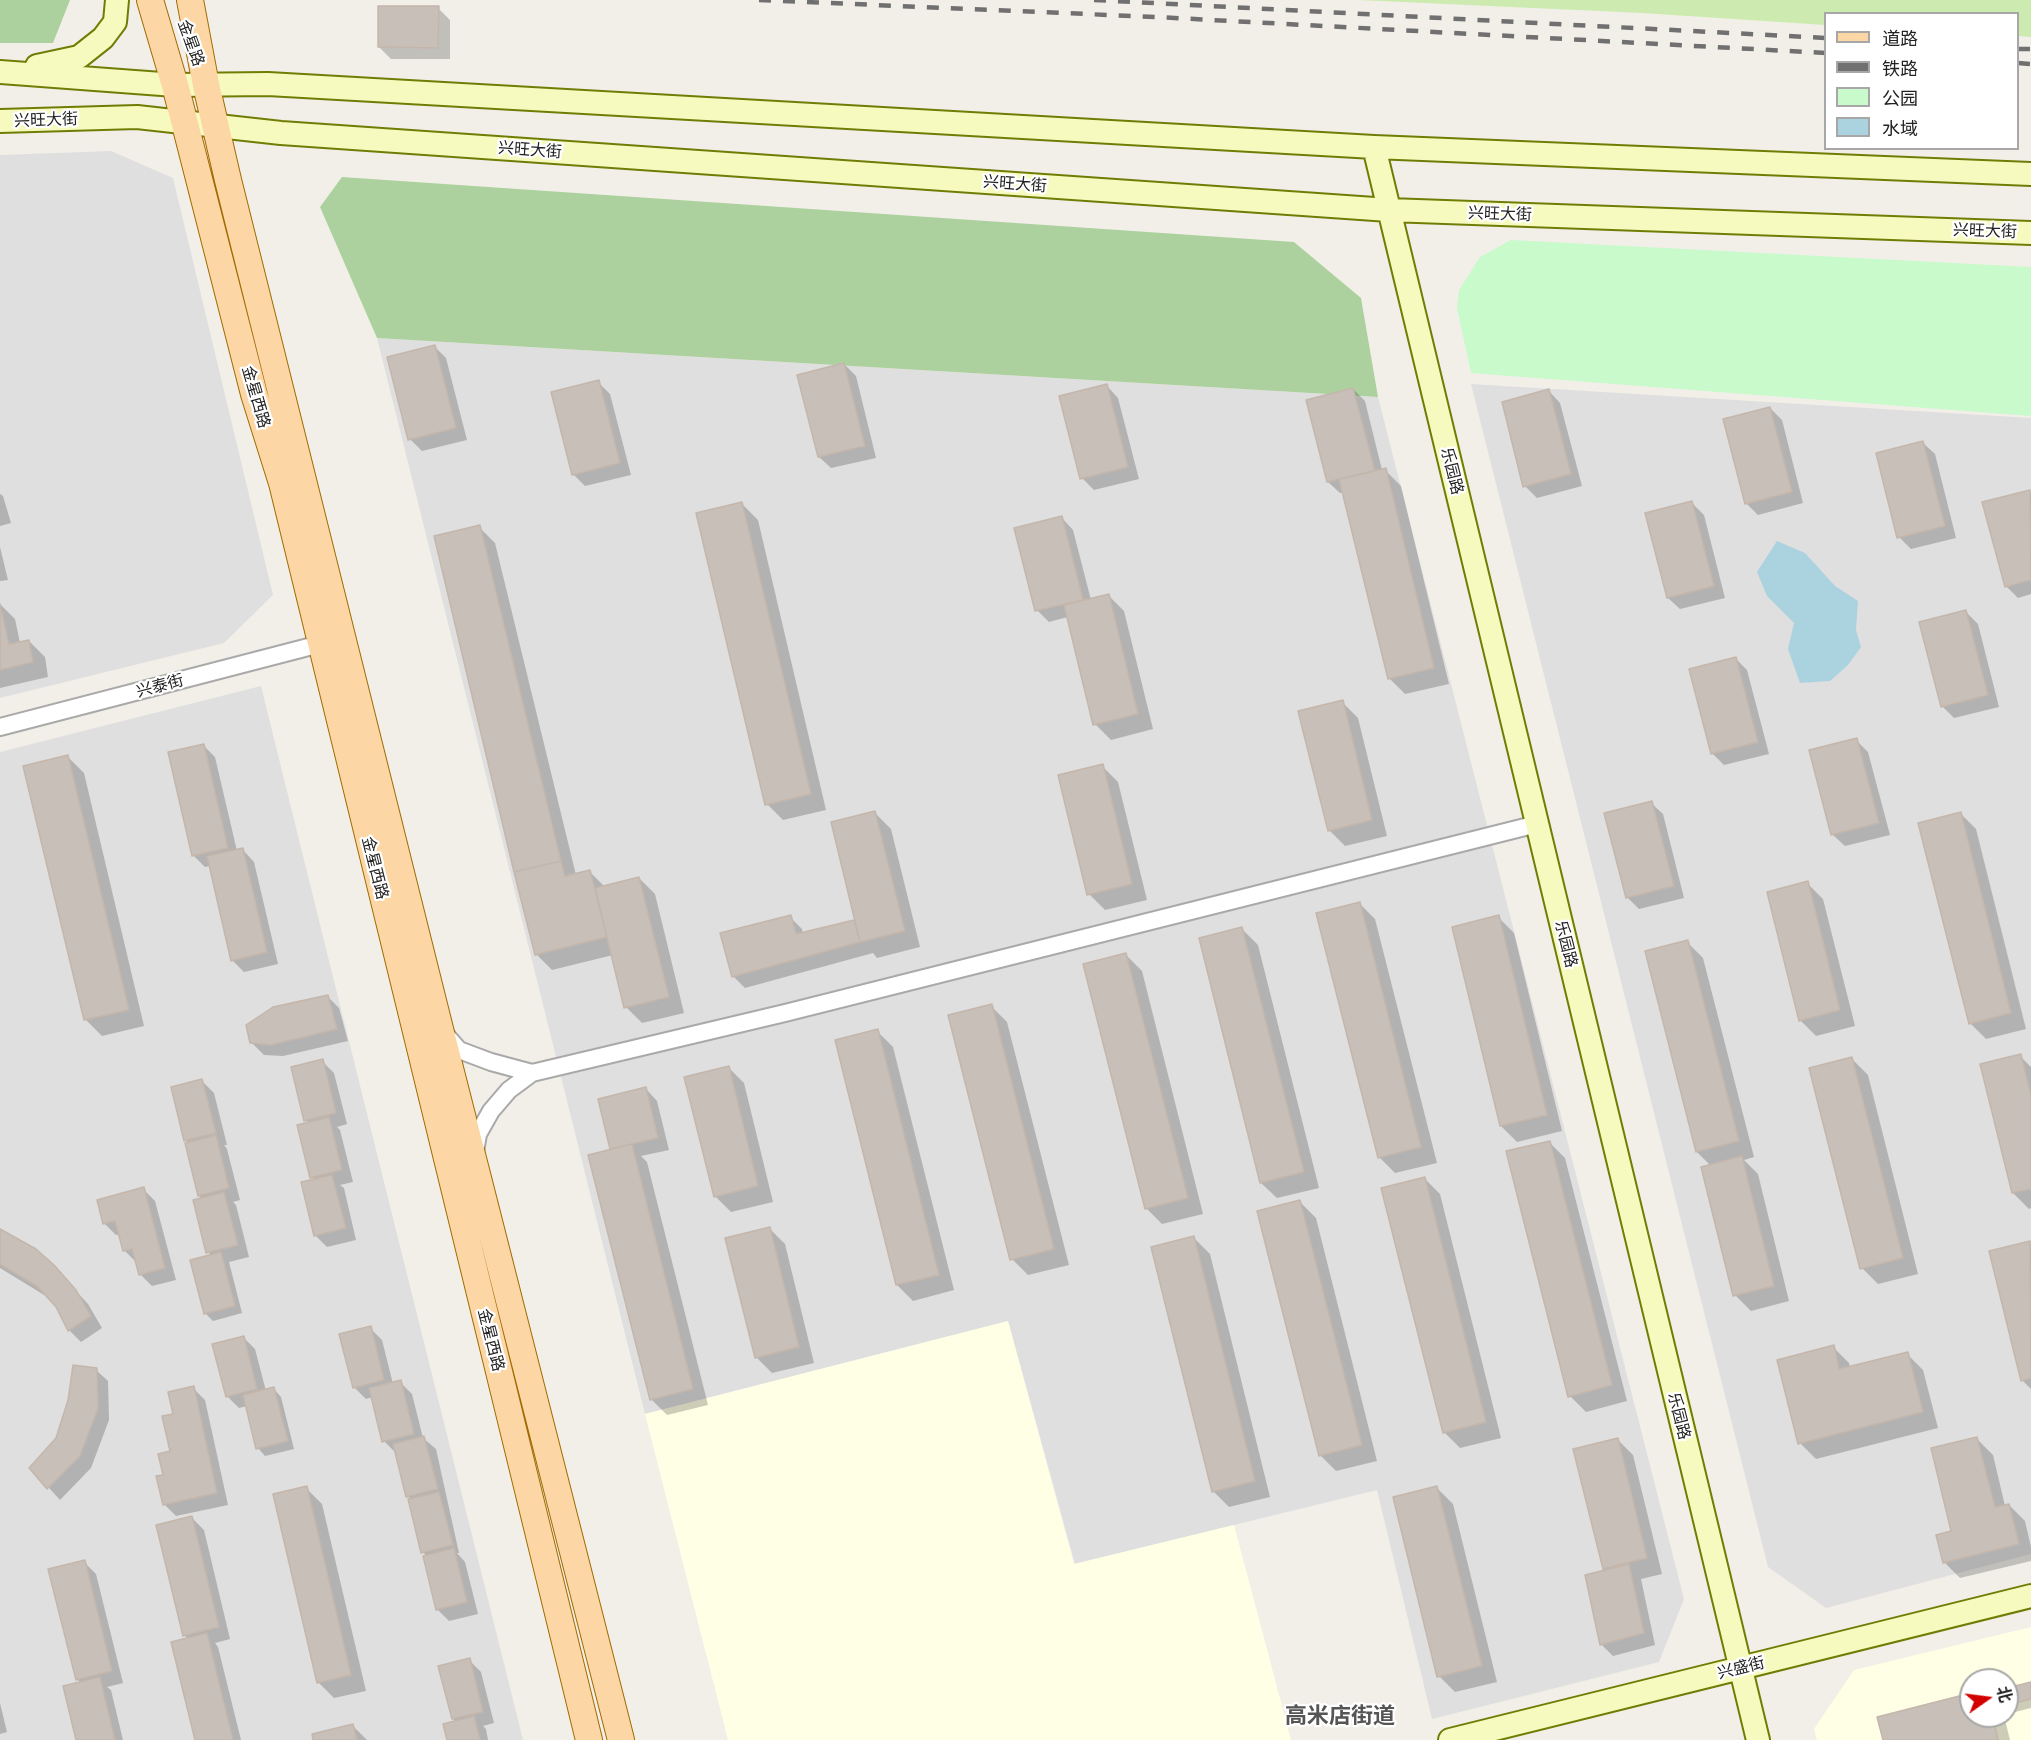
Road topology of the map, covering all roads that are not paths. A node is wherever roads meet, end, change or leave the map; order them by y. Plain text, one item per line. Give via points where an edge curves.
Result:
1 (117, 0) edge
2 (190, 0) edge
3 (156, 1) edge
4 (7, 71) edge
5 (176, 85) junction
6 (206, 85) junction
7 (0, 121) edge
8 (184, 121) junction
9 (216, 125) junction
10 (1374, 147) junction
11 (2026, 174) edge
12 (1389, 210) junction
13 (2025, 232) edge
14 (320, 644) junction
15 (0, 727) edge
16 (1537, 824) junction
17 (440, 1029) junction
18 (532, 1073) junction
19 (474, 1160) junction
20 (2031, 1596) edge
21 (1740, 1668) junction
22 (589, 1740) edge
23 (621, 1740) edge
24 (1450, 1740) edge
25 (1758, 1740) edge

1 - 4 main road via 115,22 103,38 79,57
2 - 6 main road
3 - 5 main road, 金星西路
3 - 6 main road, 金星路
4 - 5 main road
5 - 6 main road
5 - 8 main road, 金星西路
6 - 9 main road, 金星西路
6 - 10 main road via 268,84
7 - 8 main road, 兴旺大街 via 137,117
8 - 9 main road, 兴旺大街
8 - 14 main road, 金星西路 via 282,483
9 - 12 main road, 兴旺大街 via 292,134
9 - 17 main road, 金星西路
10 - 11 main road
10 - 12 main road, 乐园路
12 - 13 main road, 兴旺大街
12 - 16 main road, 乐园路
14 - 15 street, 兴泰街
14 - 22 main road, 金星西路
16 - 18 street
16 - 21 main road, 乐园路
17 - 18 street via 459,1050
17 - 19 main road, 金星西路
18 - 19 street via 490,1111 478,1134
19 - 23 main road, 金星西路
20 - 21 main road, 兴盛街
21 - 24 main road, 兴盛街
21 - 25 main road, 乐园路

